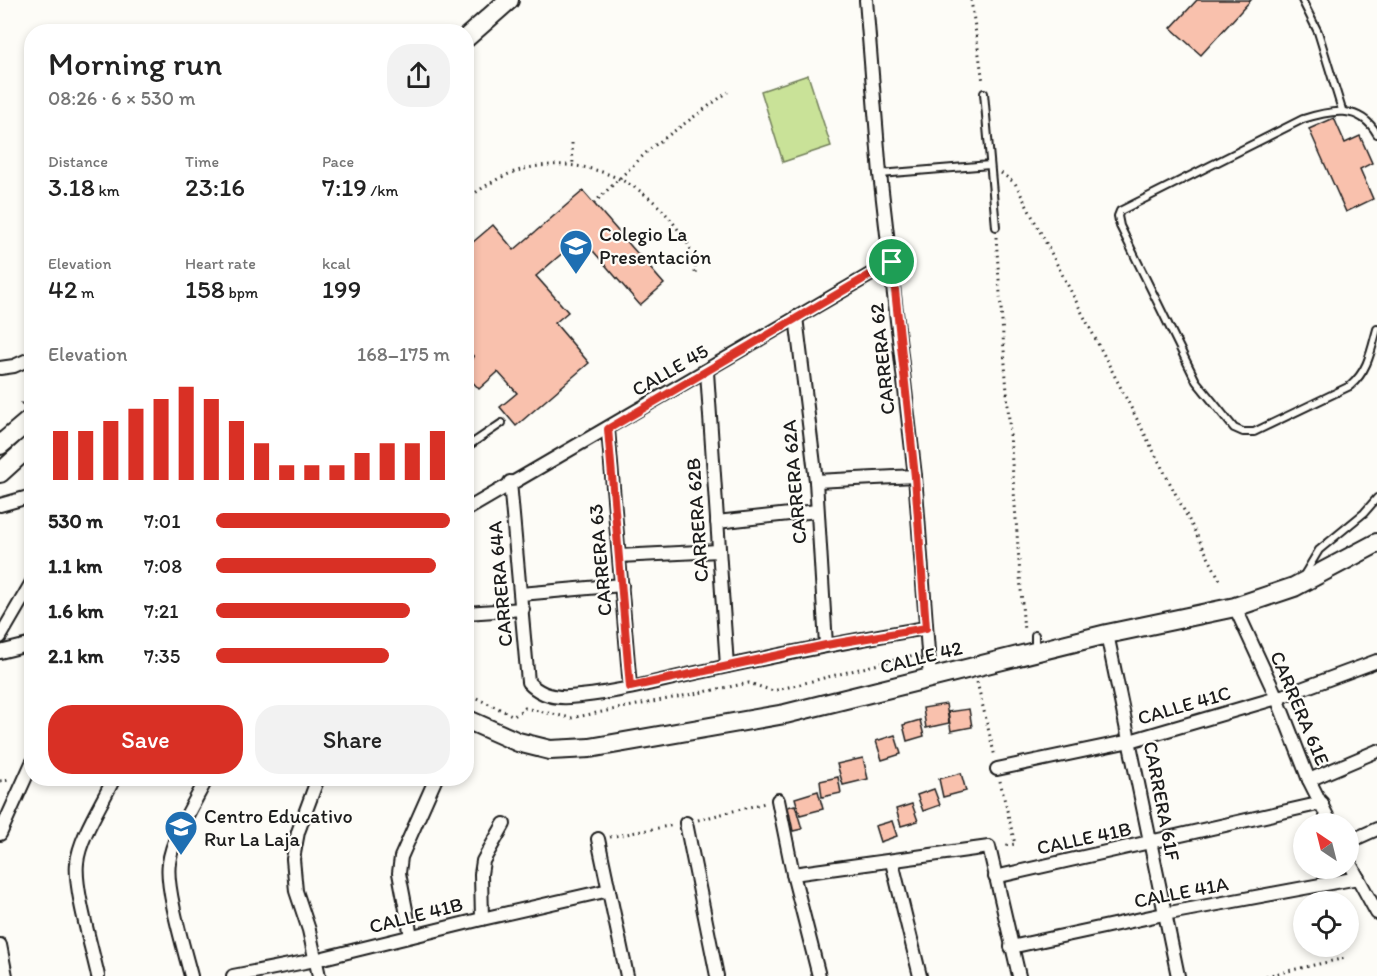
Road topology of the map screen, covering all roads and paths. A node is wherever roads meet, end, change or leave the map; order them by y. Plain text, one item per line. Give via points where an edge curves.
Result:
1 (509, 0) edge
2 (866, 0) edge
3 (971, 0) edge
4 (1302, 0) edge
5 (474, 31) edge
6 (728, 92) dead end
7 (984, 93) joint
8 (1342, 110) junction
9 (1377, 134) edge
10 (572, 143) dead end
11 (573, 165) junction
12 (990, 165) junction
13 (880, 174) junction
14 (621, 177) junction
15 (474, 194) edge
16 (594, 203) dead end
17 (996, 228) joint
18 (892, 262) junction
19 (694, 273) dead end
20 (796, 317) junction
21 (1377, 329) edge
22 (24, 362) edge
23 (0, 368) edge
24 (707, 372) junction
25 (502, 423) dead end
26 (24, 425) edge
27 (608, 429) junction
28 (474, 442) edge
29 (0, 445) edge
30 (24, 451) edge
31 (0, 473) edge
32 (915, 477) junction
33 (816, 481) junction
34 (510, 482) junction
35 (24, 498) edge
36 (1377, 498) edge
37 (0, 505) edge
38 (474, 505) edge
39 (817, 511) junction
40 (717, 522) junction
41 (1377, 543) edge
42 (718, 551) junction
43 (619, 556) junction
44 (1220, 580) dead end
45 (622, 585) junction
46 (1294, 587) junction
47 (521, 594) junction
48 (24, 596) edge
49 (1235, 607) junction
50 (523, 609) junction
51 (474, 612) edge
52 (926, 628) junction
53 (1107, 633) junction
54 (0, 637) edge
55 (1032, 641) junction
56 (826, 645) junction
57 (24, 646) edge
58 (0, 652) edge
59 (1377, 660) edge
60 (727, 666) junction
61 (930, 678) junction
62 (528, 682) joint
63 (630, 687) junction
64 (1277, 698) junction
65 (474, 723) edge
66 (1130, 741) junction
67 (1377, 751) edge
68 (997, 769) dead end
69 (1309, 780) junction
70 (24, 781) edge
71 (110, 786) edge
72 (203, 786) edge
73 (315, 786) edge
74 (432, 786) edge
75 (778, 800) dead end
76 (1322, 803) junction
77 (1326, 813) edge
78 (686, 823) dead end
79 (504, 824) dead end
80 (1377, 829) edge
81 (0, 834) edge
82 (1359, 837) edge
83 (598, 839) dead end
84 (1151, 843) junction
85 (892, 862) junction
86 (793, 874) junction
87 (995, 877) junction
88 (1353, 879) edge
89 (1359, 879) edge
90 (609, 890) junction
91 (1377, 913) edge
92 (1164, 914) junction
93 (482, 919) junction
94 (411, 936) junction
95 (0, 945) edge
96 (1011, 947) junction
97 (1345, 958) dead end
98 (315, 960) junction
99 (6, 976) edge
100 (98, 976) edge
101 (190, 976) edge
102 (233, 976) edge
103 (319, 976) edge
104 (627, 976) edge
105 (717, 976) edge
106 (819, 976) edge
107 (920, 976) edge
108 (1019, 976) edge
109 (1178, 976) edge
110 (1266, 976) edge

1 - 5 street
2 - 13 street, CARRERA 62
3 - 7 path
4 - 8 lane via 1318,32
6 - 14 path via 651,148
7 - 12 lane
8 - 9 lane via 1358,116
8 - 21 lane via 1304,119 1120,211 1118,216 1197,381 1234,428 1243,432 1254,432 1350,386 1367,364
10 - 11 path
11 - 14 path
11 - 15 path via 523,170
12 - 13 lane
12 - 17 lane
12 - 44 path via 1015,183
13 - 18 street, CARRERA 62
14 - 16 path
14 - 19 path via 668,216 691,249 696,264
17 - 55 path
18 - 20 street, CALLE 45
18 - 32 street, CARRERA 62
20 - 24 street, CALLE 45
20 - 33 street, CARRERA 62A
22 - 23 street
24 - 27 street, CALLE 45
24 - 40 street, CARRERA 62B
25 - 28 lane
26 - 29 street
27 - 34 street, CALLE 45
27 - 43 street, CARRERA 63
30 - 31 street
32 - 33 street
32 - 52 street, CARRERA 62
33 - 39 street, CARRERA 62A
34 - 38 street, CALLE 45
34 - 47 street, CARRERA 64A
35 - 37 street
36 - 46 lane via 1319,550
39 - 40 street
39 - 56 street, CARRERA 62A
40 - 42 street, CARRERA 62B
41 - 46 street, CALLE 42
42 - 43 street
42 - 60 street, CARRERA 62B
43 - 45 street, CARRERA 63
45 - 47 street
45 - 63 street, CARRERA 63
46 - 49 street, CALLE 42
47 - 50 street, CARRERA 64A
48 - 54 street
49 - 53 street, CALLE 42
49 - 64 street, CARRERA 61E
50 - 51 street
50 - 62 street, CARRERA 64A
52 - 56 street, CALLE 42
52 - 61 street, CARRERA 62
53 - 55 street, CALLE 42
53 - 66 street, CARRERA 61F
55 - 61 street, CALLE 42
56 - 60 street, CALLE 42
57 - 58 street
59 - 64 street, CALLE 41C
60 - 63 street, CALLE 42
61 - 65 street, CALLE 42 via 785,714 590,748 550,750 518,742
62 - 63 street, CALLE 42 via 546,695 568,697
64 - 66 street, CALLE 41C
64 - 69 street, CARRERA 61E
66 - 68 street, CALLE 41C
66 - 84 street, CARRERA 61F
67 - 69 street
69 - 76 street, CARRERA 61E
70 - 81 street
71 - 100 street via 77,862
72 - 101 street via 168,863
73 - 98 street via 298,832 293,859
74 - 94 street via 401,857 399,873
75 - 86 street
76 - 77 street, CARRERA 61E
76 - 84 street, CALLE 41B
78 - 105 street
79 - 93 street via 483,861
80 - 82 street
83 - 90 street
84 - 87 street, CALLE 41B
84 - 92 street, CARRERA 61F
85 - 86 street
85 - 87 street via 988,847
85 - 107 street
86 - 106 street
87 - 96 street
88 - 92 street, CALLE 41A
89 - 91 street
90 - 93 street, CALLE 41B
90 - 104 street
92 - 96 street, CALLE 41A
92 - 109 street, CARRERA 61F
93 - 94 street, CALLE 41B
94 - 98 street, CALLE 41B
95 - 99 street
96 - 108 street
97 - 110 path
98 - 102 street, CALLE 41B
98 - 103 street

